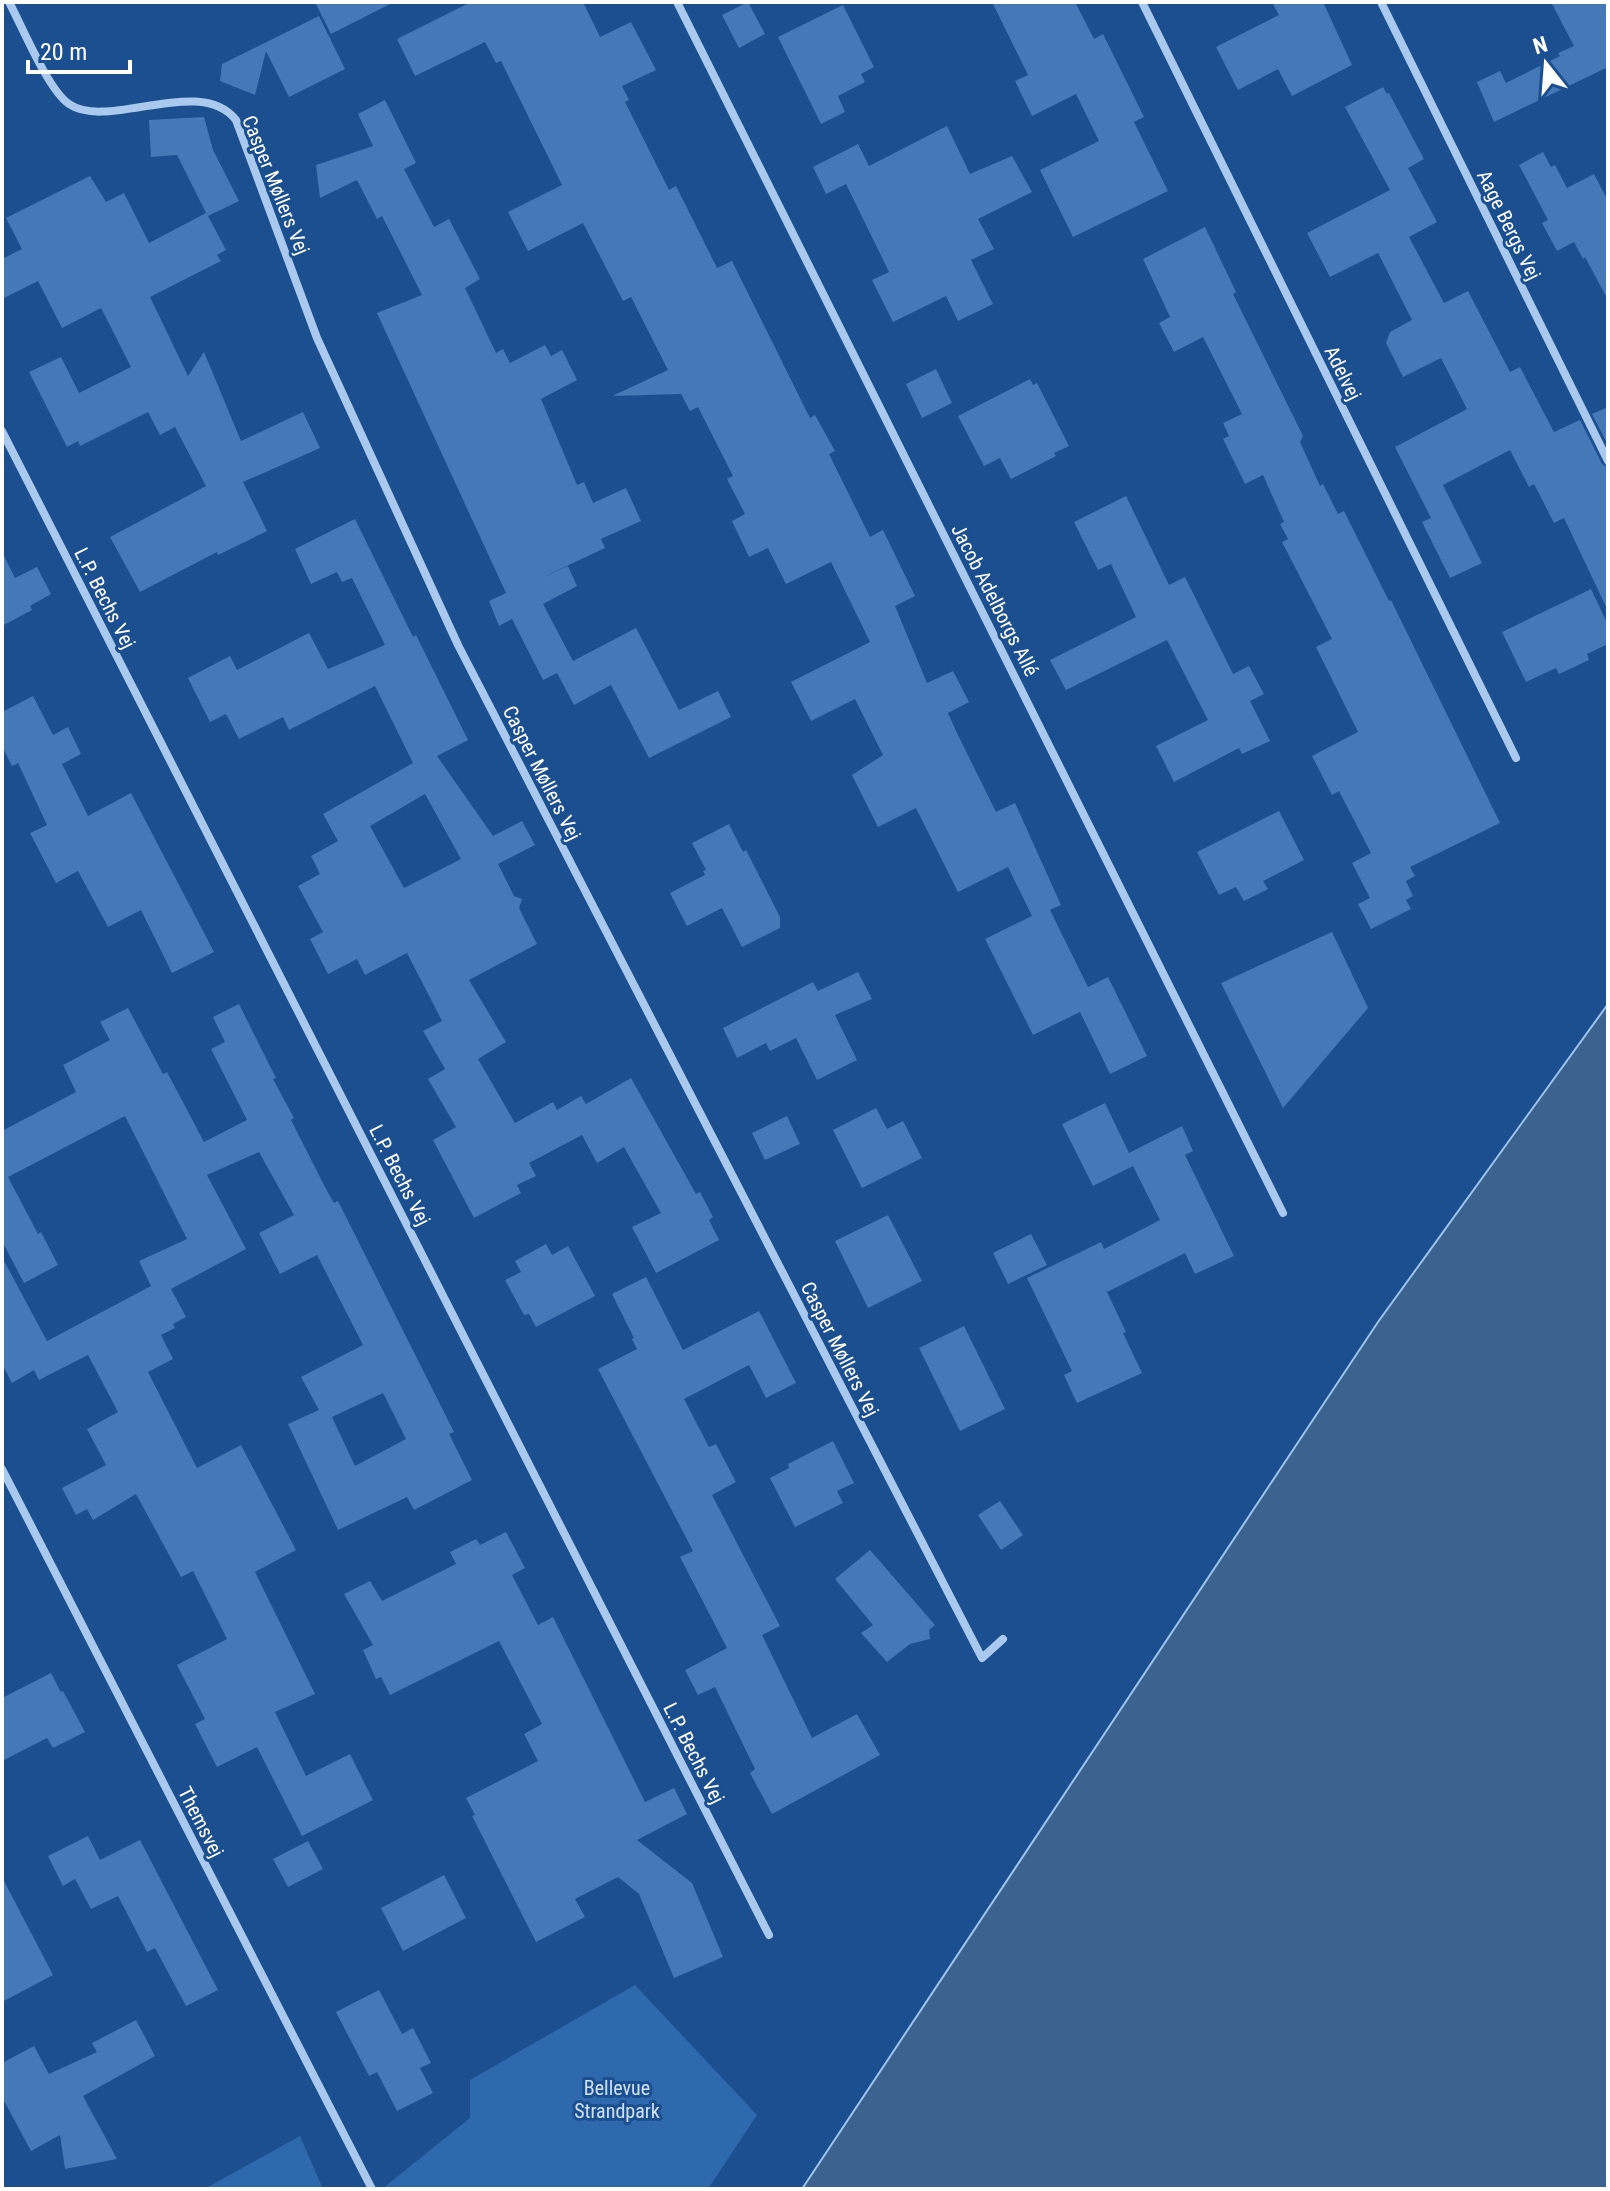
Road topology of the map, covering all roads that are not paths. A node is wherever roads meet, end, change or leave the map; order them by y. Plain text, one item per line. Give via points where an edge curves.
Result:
1 (9, 2) edge
2 (677, 2) edge
3 (1142, 2) edge
4 (1381, 2) edge
5 (2, 431) edge
6 (1608, 461) edge
7 (1516, 758) dead end
8 (1283, 1213) dead end
9 (2, 1469) edge
10 (1003, 1639) dead end
11 (769, 1935) dead end
12 (372, 2189) edge

1 - 10 street, Casper Møllers Vej via 51,81 71,106 105,110 211,103 226,108 236,120 317,338 458,645 982,1658
2 - 8 street, Jacob Adelborgs Allé
3 - 7 street, Adelvej
4 - 6 street, Aage Bergs Vej
5 - 11 street, L.P. Bechs Vej
9 - 12 street, Themsvej

